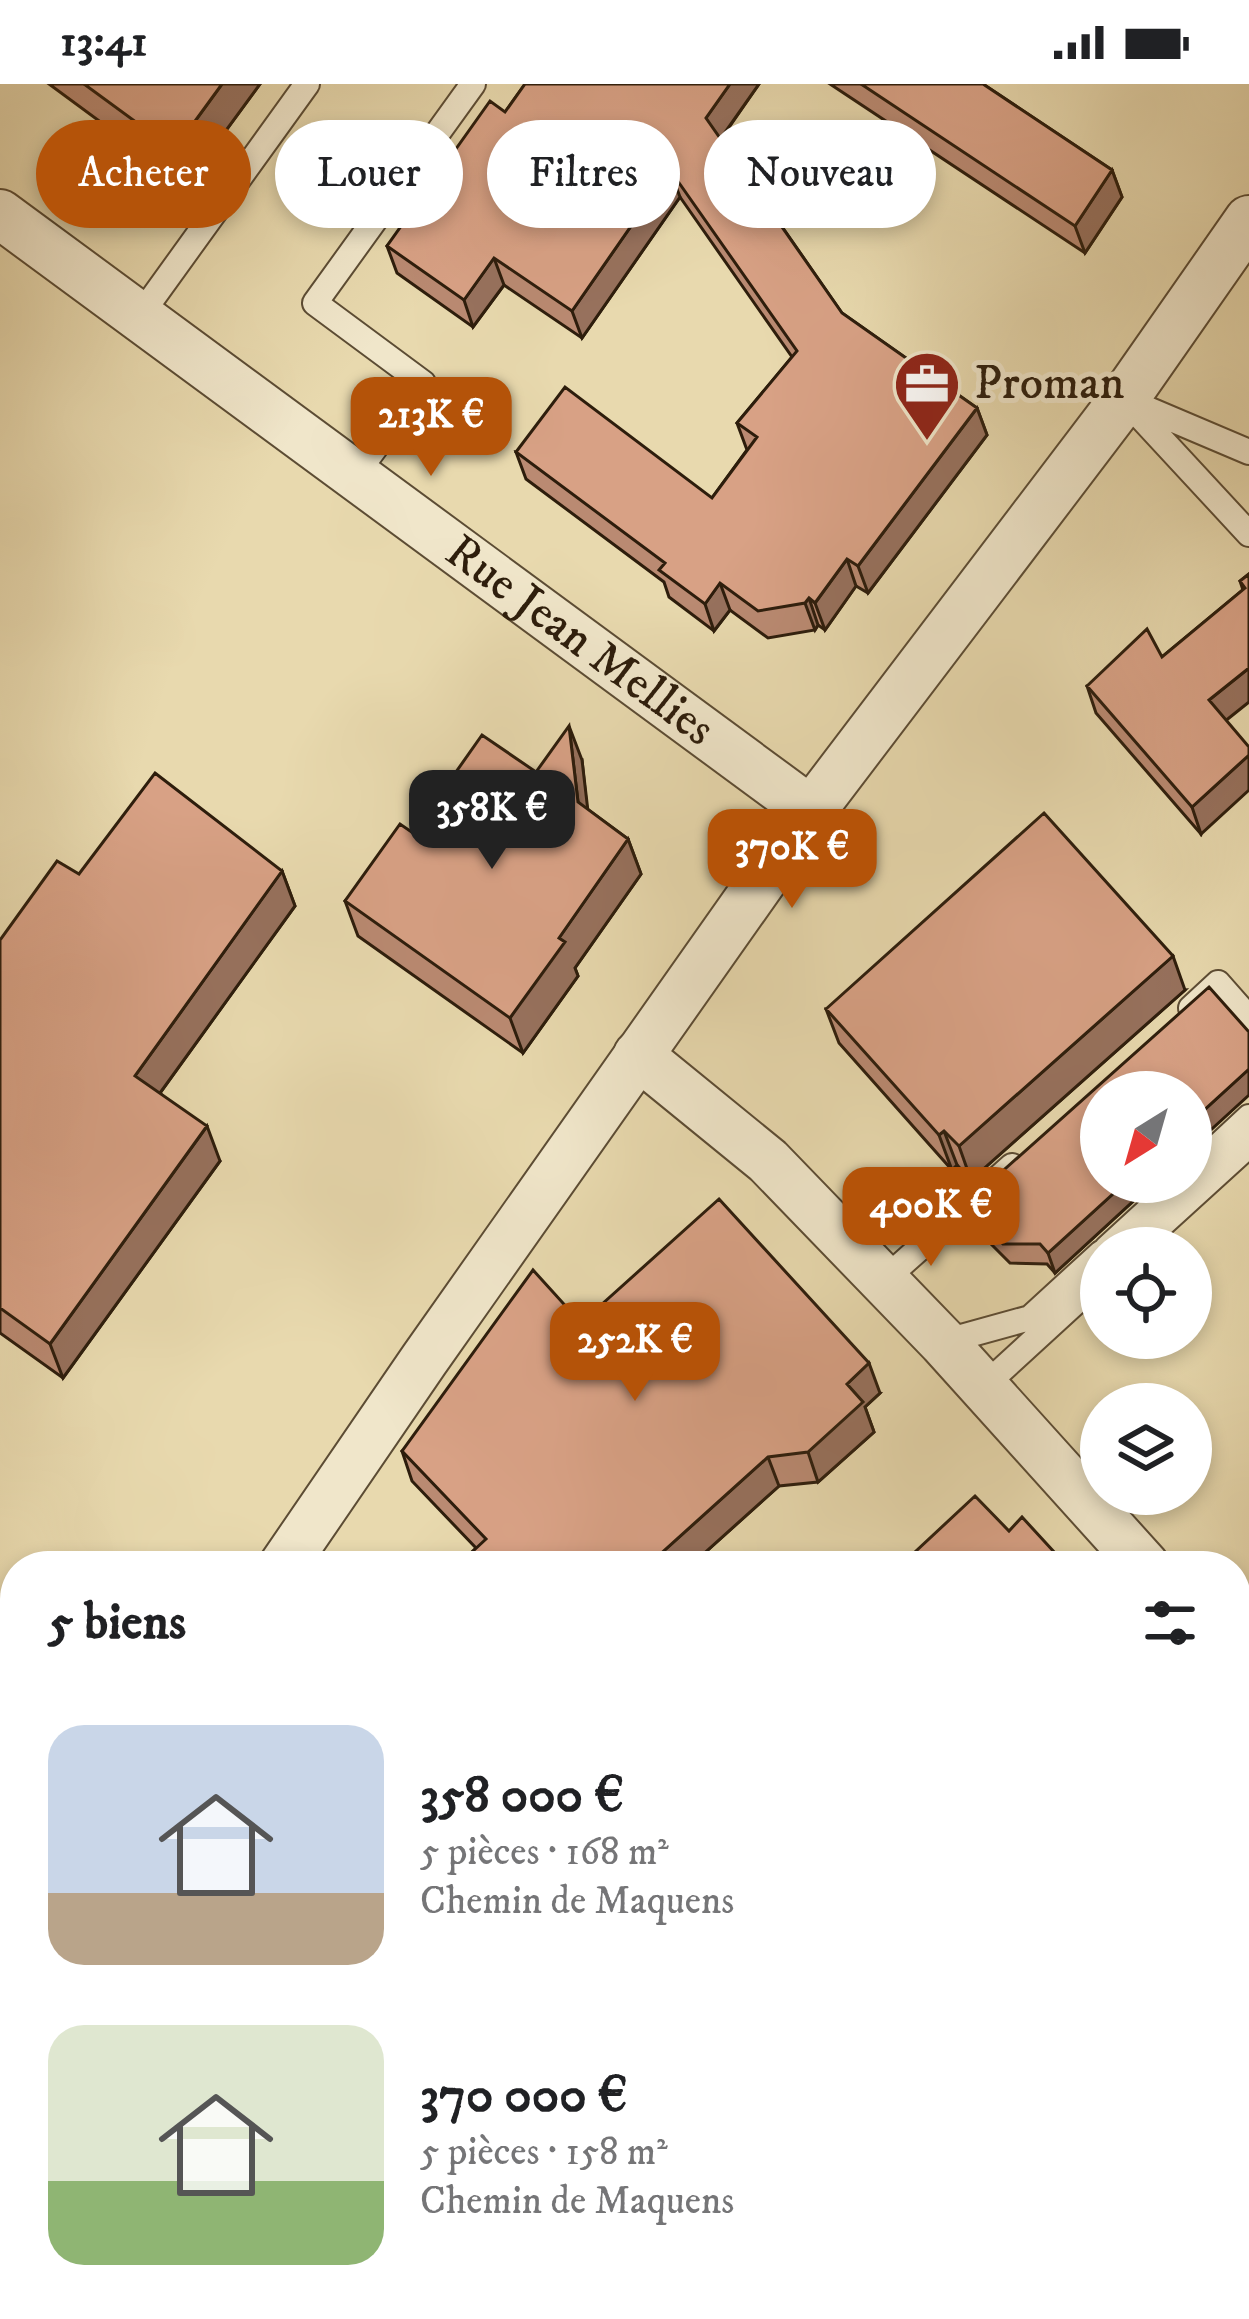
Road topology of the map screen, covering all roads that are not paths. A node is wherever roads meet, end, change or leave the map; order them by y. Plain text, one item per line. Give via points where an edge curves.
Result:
1 (307, 84) edge
2 (473, 84) edge
3 (0, 214) edge
4 (1249, 220) edge
5 (139, 316) junction
6 (1124, 399) junction
7 (1249, 452) edge
8 (355, 475) junction
9 (1249, 534) edge
10 (811, 811) junction
11 (1249, 1018) edge
12 (1165, 1030) edge
13 (638, 1055) junction
14 (1249, 1117) edge
15 (1249, 1145) edge
16 (1212, 1151) edge
17 (1024, 1155) edge
18 (1155, 1203) edge
19 (1130, 1227) edge
20 (1159, 1227) edge
21 (1080, 1273) edge
22 (884, 1280) junction
23 (1080, 1299) edge
24 (944, 1342) junction
25 (983, 1387) junction
26 (293, 1551) edge
27 (1131, 1551) edge

1 - 5 lane
2 - 8 lane via 315,303 423,383
3 - 5 street, Rue Jean Mellies
4 - 6 street
5 - 8 street, Rue Jean Mellies
6 - 7 lane
6 - 9 lane
6 - 10 street
8 - 10 street, Rue Jean Mellies
10 - 13 street
11 - 12 lane via 1218,983
13 - 22 street via 768,1161
13 - 26 street
14 - 16 lane
15 - 20 lane
17 - 22 lane
18 - 19 lane
21 - 24 lane via 1030,1318
22 - 24 street
23 - 25 lane
24 - 25 street
25 - 27 street

